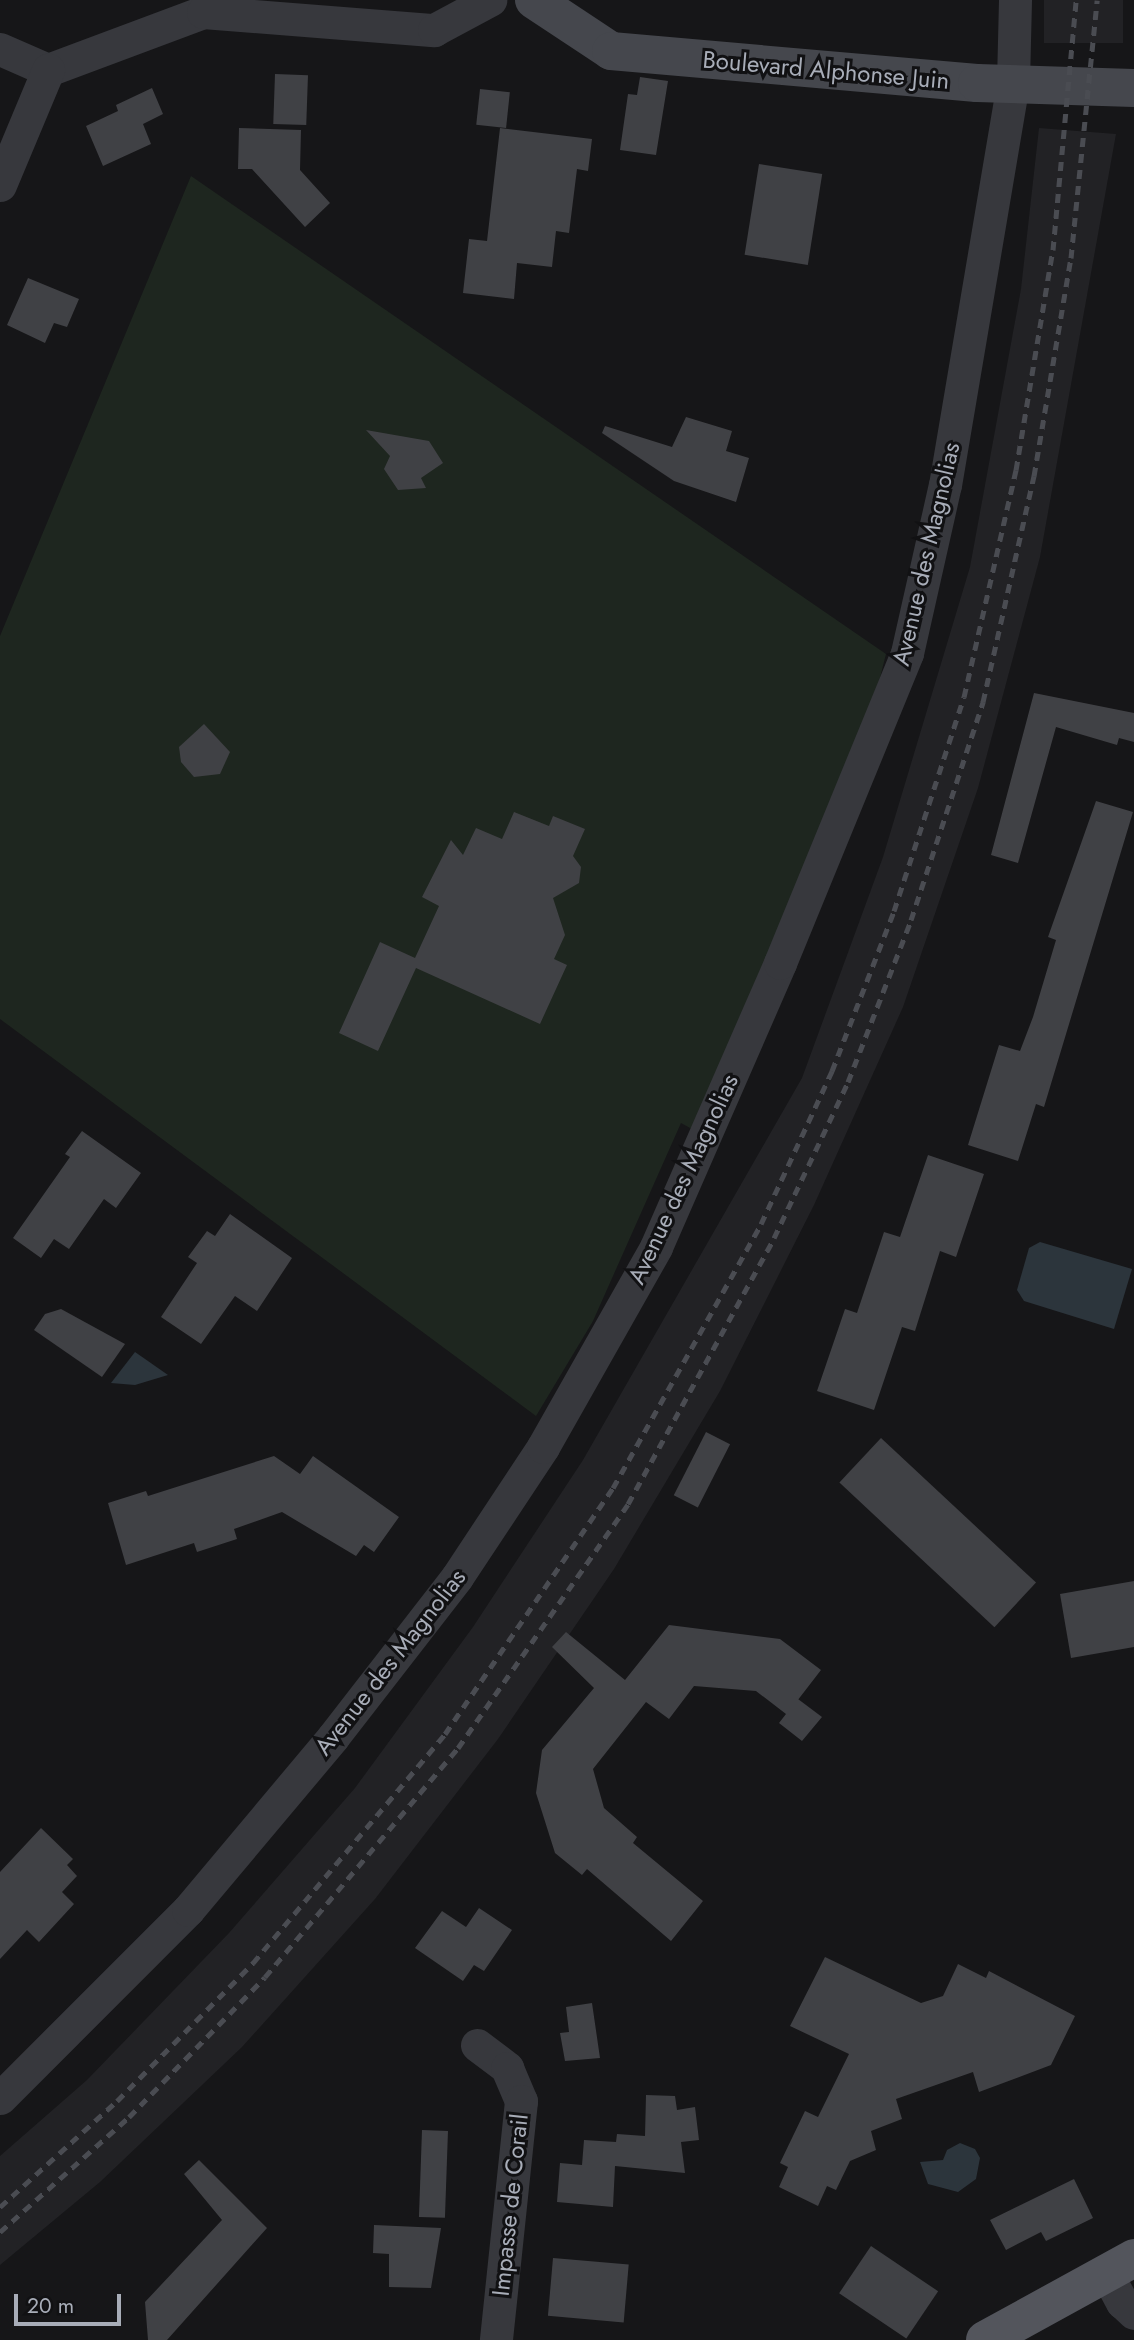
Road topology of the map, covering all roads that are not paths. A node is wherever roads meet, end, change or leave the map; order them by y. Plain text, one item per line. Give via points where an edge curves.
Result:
1 (490, 0) edge
2 (534, 0) edge
3 (1015, 0) edge
4 (0, 49) edge
5 (48, 69) junction
6 (1022, 82) junction
7 (1134, 88) edge
8 (0, 185) edge
9 (477, 2045) dead end
10 (0, 2098) edge
11 (1121, 2267) edge
12 (1134, 2313) edge
13 (496, 2340) edge
14 (985, 2340) edge

1 - 5 street via 434,30 203,12
2 - 6 street, Boulevard Alphonse Juin via 611,51 977,83
3 - 6 street, Avenue des Magnolias
4 - 5 street
5 - 8 street
6 - 7 street, Boulevard Alphonse Juin
6 - 10 street, Avenue des Magnolias via 945,485 907,653 780,963 656,1247 543,1447 457,1577 333,1737 188,1910
9 - 13 street, Impasse de Corail via 507,2068 521,2101
11 - 12 street via 1122,2302
11 - 14 main road

